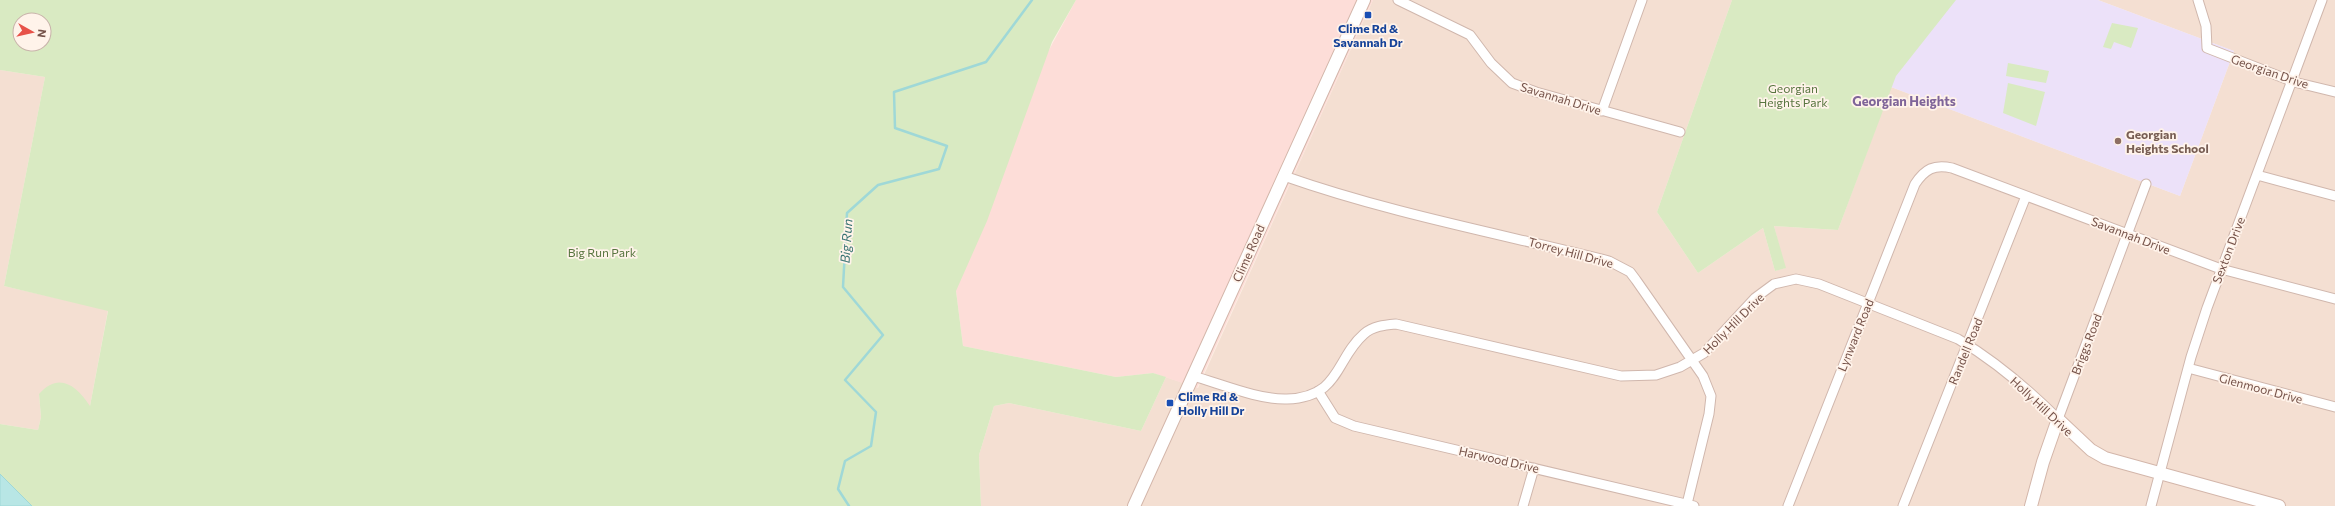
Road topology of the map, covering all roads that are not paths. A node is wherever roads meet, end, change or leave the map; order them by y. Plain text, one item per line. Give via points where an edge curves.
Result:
1 (1364, 0) edge
2 (1398, 0) edge
3 (1642, 0) edge
4 (2198, 0) edge
5 (2322, 0) edge
6 (2292, 81) junction
7 (2335, 92) edge
8 (1602, 111) junction
9 (1680, 132) dead end
10 (1930, 168) joint
11 (2257, 175) junction
12 (1284, 176) junction
13 (2146, 184) dead end
14 (2026, 196) junction
15 (2335, 196) edge
16 (2127, 234) junction
17 (2221, 269) junction
18 (2335, 299) edge
19 (1868, 302) junction
20 (1968, 344) junction
21 (1692, 360) junction
22 (2188, 368) junction
23 (1193, 376) junction
24 (1318, 391) junction
25 (2335, 407) edge
26 (2058, 419) junction
27 (1534, 468) junction
28 (2160, 474) junction
29 (1691, 505) edge
30 (1134, 506) edge
31 (1523, 506) edge
32 (1788, 506) edge
33 (1903, 506) edge
34 (2031, 506) edge
35 (2151, 506) edge
36 (2279, 506) edge

1 - 12 main road, Clime Road
2 - 8 street, Savannah Drive via 1470,35 1491,63 1512,83
3 - 8 street
4 - 6 street, Georgian Drive via 2206,26 2207,48
5 - 6 street, Sexton Drive
6 - 7 street, Georgian Drive
6 - 11 street, Sexton Drive
8 - 9 street, Savannah Drive
10 - 14 street, Savannah Drive via 1952,168
10 - 19 street, Lynward Road via 1921,174 1915,184
11 - 15 street
11 - 17 street, Sexton Drive
12 - 21 street, Torrey Hill Drive via 1370,202 1609,260 1621,266 1636,280
12 - 23 main road, Clime Road
13 - 16 street, Briggs Road
14 - 16 street, Savannah Drive
14 - 20 street, Randell Road
16 - 17 street, Savannah Drive
16 - 26 street, Briggs Road
17 - 18 street, Savannah Drive
17 - 22 street, Sexton Drive
19 - 20 street, Holly Hill Drive
19 - 21 street, Holly Hill Drive via 1819,284 1796,279 1774,284 1755,298 1715,343
19 - 32 street, Lynward Road
20 - 26 street, Holly Hill Drive via 1984,354
20 - 33 street, Randell Road
21 - 24 street, Holly Hill Drive via 1656,375 1621,376 1407,325 1385,325 1364,334 1332,380
21 - 29 street, Torrey Hill Drive via 1703,376 1711,396
22 - 25 street, Glenmoor Drive
22 - 28 street, Sexton Drive
23 - 24 street, Holly Hill Drive via 1276,399 1299,398
23 - 30 main road, Clime Road
24 - 27 street, Harwood Drive via 1335,418 1354,426
26 - 28 main road, Holly Hill Drive via 2098,454 2121,464
26 - 34 main road, Briggs Road
27 - 29 street, Harwood Drive
27 - 31 street
28 - 35 street, Sexton Drive
28 - 36 main road, Holly Hill Drive

